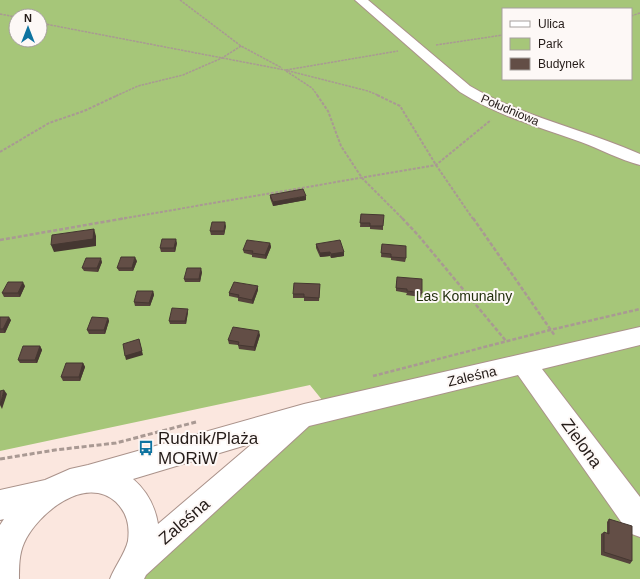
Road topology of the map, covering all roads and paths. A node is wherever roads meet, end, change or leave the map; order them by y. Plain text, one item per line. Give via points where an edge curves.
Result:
1 (180, 0) edge
2 (361, 0) edge
3 (48, 25) edge
4 (502, 35) edge
5 (241, 46) junction
6 (417, 47) junction
7 (222, 58) junction
8 (285, 70) junction
9 (505, 111) junction
10 (0, 152) edge
11 (640, 160) edge
12 (436, 165) junction
13 (362, 178) junction
14 (0, 240) edge
15 (640, 336) edge
16 (506, 342) dead end
17 (569, 353) junction
18 (524, 364) junction
19 (304, 416) junction
20 (88, 479) junction
21 (47, 493) junction
22 (0, 505) edge
23 (640, 522) edge
24 (131, 571) edge
25 (2, 578) edge

1 - 5 path
2 - 6 street, Południowa
3 - 7 path
4 - 6 path
5 - 7 path
5 - 8 path
6 - 8 path
6 - 9 street, Południowa via 465,89
7 - 8 path
7 - 10 path via 183,75 138,86 50,123
8 - 12 path via 368,92 400,106
8 - 13 path via 312,88 328,110 341,146
9 - 11 street, Południowa
9 - 12 path
12 - 13 path
12 - 17 path via 541,318
13 - 14 path
13 - 16 path via 418,235
15 - 17 street, Zaleśna
17 - 18 street, Zaleśna
18 - 19 street, Zaleśna
18 - 23 street, Zielona
19 - 20 street, Zaleśna
19 - 24 street, Zaleśna
20 - 21 street, Zaleśna via 67,484
20 - 24 street, Zaleśna via 107,481 118,486 136,502 143,520 143,541
21 - 22 street, Zaleśna
21 - 25 street, Zaleśna via 27,510 12,531 3,554

